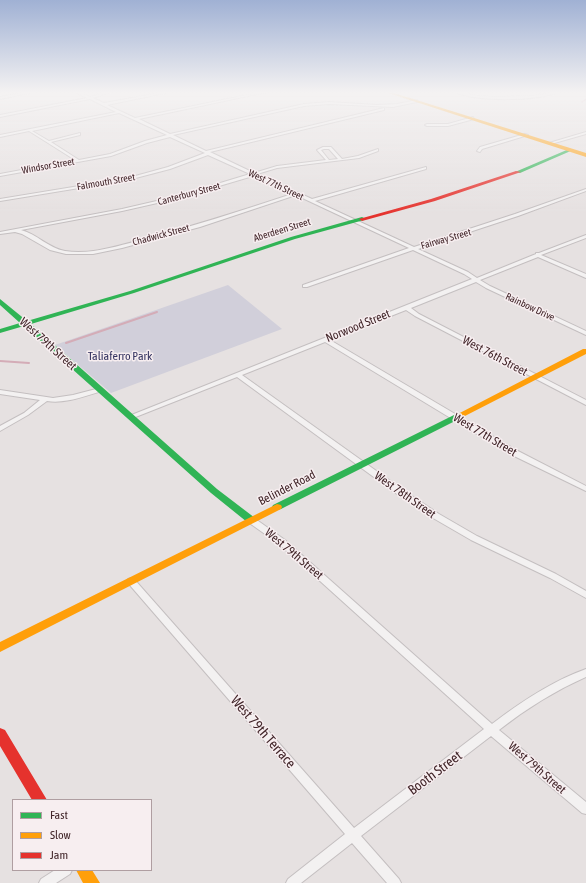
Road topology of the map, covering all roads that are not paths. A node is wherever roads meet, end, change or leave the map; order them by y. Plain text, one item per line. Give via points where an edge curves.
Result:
1 (14, 133) edge
2 (34, 133) edge
3 (166, 133) edge
4 (178, 133) edge
5 (282, 133) edge
6 (520, 133) edge
7 (586, 133) edge
8 (80, 134) dead end
9 (170, 135) junction
10 (526, 135) junction
11 (0, 136) edge
12 (48, 142) junction
13 (551, 143) junction
14 (377, 150) dead end
15 (571, 150) junction
16 (479, 151) dead end
17 (207, 153) junction
18 (586, 155) edge
19 (79, 160) junction
20 (341, 160) junction
21 (328, 162) junction
22 (425, 168) dead end
23 (253, 174) junction
24 (0, 175) edge
25 (586, 190) edge
26 (296, 194) junction
27 (0, 200) edge
28 (310, 201) junction
29 (353, 220) junction
30 (34, 226) junction
31 (9, 231) junction
32 (0, 233) edge
33 (28, 233) junction
34 (586, 236) edge
35 (413, 248) junction
36 (538, 254) junction
37 (586, 276) edge
38 (475, 279) junction
39 (305, 286) dead end
40 (0, 301) edge
41 (406, 307) junction
42 (25, 323) junction
43 (0, 331) edge
44 (586, 333) edge
45 (326, 339) junction
46 (586, 351) edge
47 (237, 374) junction
48 (535, 377) junction
49 (100, 390) junction
50 (0, 392) edge
51 (45, 400) junction
52 (586, 404) edge
53 (130, 417) junction
54 (455, 417) junction
55 (0, 429) edge
56 (362, 464) junction
57 (586, 489) edge
58 (251, 520) junction
59 (131, 581) junction
60 (586, 595) edge
61 (0, 647) edge
62 (586, 673) edge
63 (492, 730) junction
64 (0, 734) edge
65 (39, 799) edge
66 (586, 810) edge
67 (352, 835) junction
68 (64, 871) edge
69 (84, 871) edge
70 (45, 883) edge
71 (92, 883) edge
72 (292, 883) edge
73 (394, 883) edge

1 - 11 street
2 - 12 street
3 - 9 street, West 77th Street
4 - 9 street, Windsor Street
5 - 17 street, Falmouth Street
6 - 10 street
7 - 13 street
8 - 12 street
9 - 17 street, West 77th Street
9 - 19 street, Windsor Street via 117,153
10 - 13 street
10 - 16 street via 481,148
12 - 19 street
13 - 15 street
14 - 20 street, Canterbury Street
15 - 18 street
15 - 29 street, Aberdeen Street via 513,174 416,205
17 - 23 street, West 77th Street
17 - 27 street, Falmouth Street via 134,178
19 - 24 street, Windsor Street
20 - 21 street, Canterbury Street
20 - 21 street via 330,148 319,150
21 - 23 street, Canterbury Street via 281,166
22 - 28 street
23 - 26 street, West 77th Street
23 - 30 street, Canterbury Street via 175,198
25 - 35 street, Fairway Street via 479,229
26 - 28 street, West 77th Street
26 - 33 street, Chadwick Street via 191,228 93,252 75,254 57,251 45,246
28 - 29 street, West 77th Street
29 - 35 street, West 77th Street
29 - 42 street, Aberdeen Street via 257,249 132,292
30 - 31 street, Canterbury Street
30 - 33 street via 29,228
31 - 32 street, Canterbury Street
31 - 33 street
34 - 36 street, Norwood Street
35 - 38 street, West 77th Street
35 - 39 street, Fairway Street
36 - 37 street
36 - 38 street, Norwood Street
38 - 41 street, Norwood Street
38 - 44 street, Rainbow Drive
40 - 42 street, West 79th Street
41 - 45 street, Norwood Street
41 - 48 street, West 76th Street
42 - 43 street, Aberdeen Street
42 - 49 street, West 79th Street
45 - 47 street, Norwood Street
45 - 54 street, West 77th Street
46 - 48 street, Belinder Road
47 - 53 street, Norwood Street
47 - 56 street, West 78th Street
48 - 52 street, West 76th Street
48 - 54 street, Belinder Road
49 - 51 street via 73,397
49 - 53 street, West 79th Street
50 - 51 street
51 - 55 street
53 - 58 street, West 79th Street
54 - 56 street, Belinder Road
54 - 57 street, West 77th Street via 513,452
56 - 58 street, Belinder Road
56 - 60 street, West 78th Street via 436,516
58 - 59 street, Belinder Road
58 - 63 street, West 79th Street via 282,542
59 - 61 street, Belinder Road
59 - 67 street, West 79th Terrace
62 - 63 street, Booth Street via 544,695
63 - 66 street, West 79th Street
63 - 67 street, Booth Street
64 - 65 street
67 - 72 street, Booth Street
67 - 73 street, West 79th Terrace
68 - 70 street
69 - 71 street

